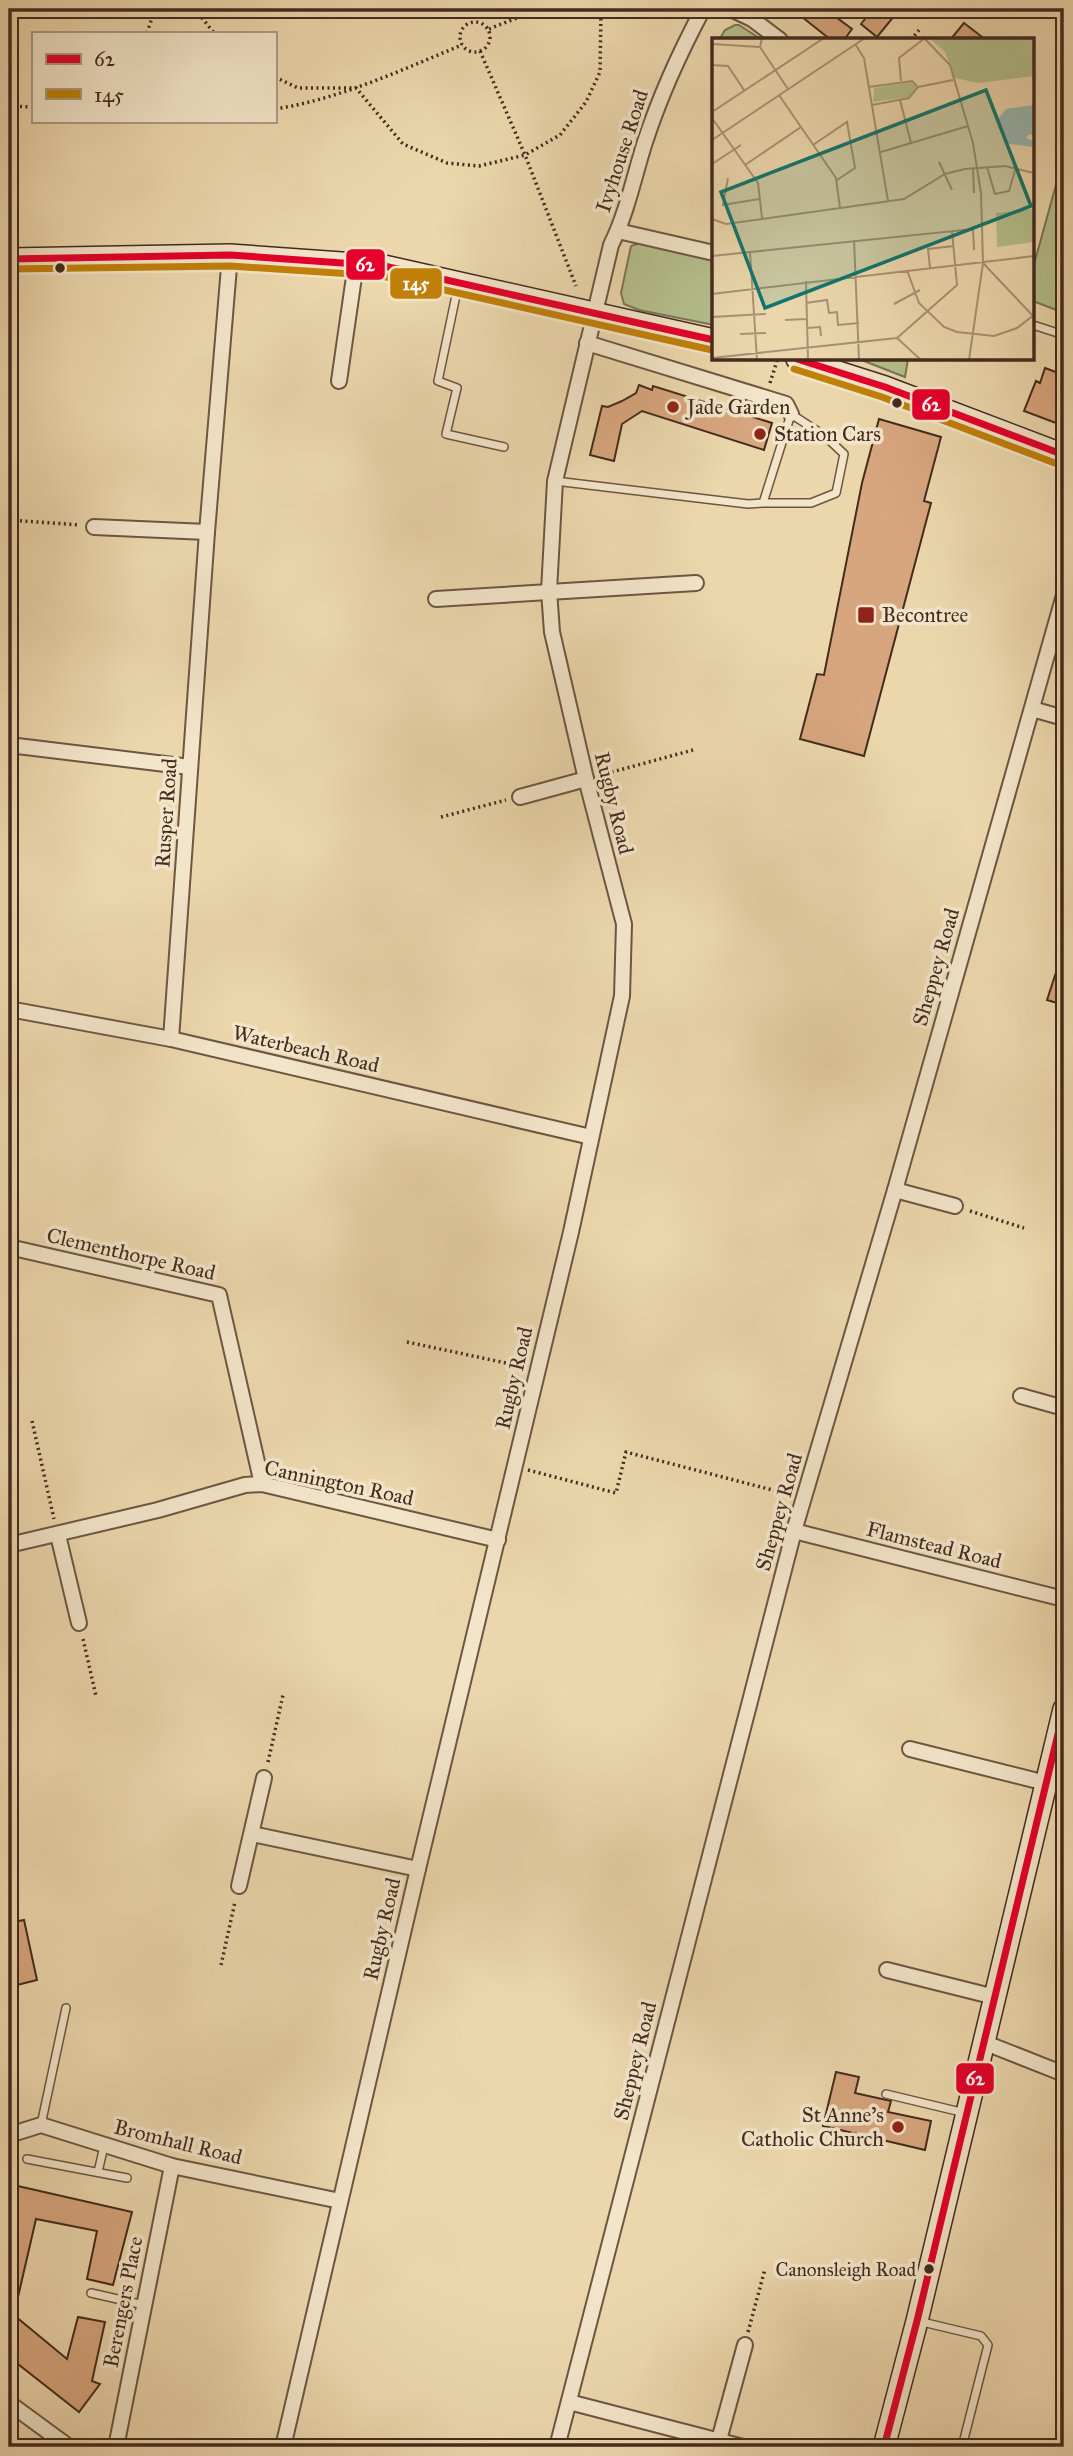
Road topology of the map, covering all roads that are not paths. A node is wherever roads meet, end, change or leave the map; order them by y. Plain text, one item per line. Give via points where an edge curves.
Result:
1 (703, 9) edge
2 (732, 9) edge
3 (777, 38) edge
4 (618, 231) junction
5 (712, 253) edge
6 (230, 255) junction
7 (9, 259) edge
8 (356, 263) junction
9 (458, 282) junction
10 (595, 313) junction
11 (1034, 325) edge
12 (1064, 335) edge
13 (712, 340) edge
14 (587, 343) junction
15 (800, 360) edge
16 (339, 381) dead end
17 (791, 414) junction
18 (504, 447) dead end
19 (1064, 455) edge
20 (555, 481) junction
21 (763, 503) junction
22 (94, 527) road end
23 (207, 532) junction
24 (696, 583) dead end
25 (549, 591) junction
26 (1064, 595) edge
27 (436, 599) dead end
28 (1032, 709) junction
29 (1064, 718) edge
30 (9, 745) edge
31 (190, 767) junction
32 (586, 779) junction
33 (520, 797) road end
34 (9, 1009) edge
35 (171, 1039) junction
36 (591, 1137) junction
37 (895, 1190) junction
38 (955, 1206) road end
39 (9, 1247) edge
40 (1021, 1396) dead end
41 (1064, 1408) edge
42 (262, 1484) junction
43 (794, 1531) junction
44 (58, 1535) junction
45 (498, 1540) junction
46 (9, 1545) edge
47 (1064, 1599) edge
48 (79, 1623) road end
49 (1064, 1709) edge
50 (911, 1749) dead end
51 (264, 1778) road end
52 (1046, 1783) junction
53 (252, 1834) junction
54 (418, 1869) junction
55 (239, 1886) road end
56 (887, 1970) dead end
57 (995, 1997) junction
58 (66, 2008) dead end
59 (983, 2042) junction
60 (1064, 2074) edge
61 (886, 2094) dead end
62 (965, 2113) junction
63 (41, 2125) junction
64 (9, 2136) edge
65 (103, 2146) junction
66 (27, 2159) dead end
67 (172, 2166) junction
68 (98, 2172) junction
69 (127, 2178) dead end
70 (340, 2201) junction
71 (91, 2293) dead end
72 (144, 2305) junction
73 (917, 2321) junction
74 (745, 2345) road end
75 (569, 2402) junction
76 (9, 2403) edge
77 (719, 2440) junction
78 (69, 2447) edge
79 (116, 2447) edge
80 (283, 2447) edge
81 (557, 2447) edge
82 (743, 2447) edge
83 (884, 2447) edge
84 (962, 2447) edge

1 - 4 street, Ivyhouse Road via 667,82
2 - 3 street
4 - 5 street
4 - 10 street, Ivyhouse Road
6 - 7 street
6 - 8 street
6 - 23 street, Rusper Road
8 - 9 street
8 - 16 street
9 - 10 street
9 - 18 lane via 438,381 457,388 446,434
10 - 13 street
10 - 14 street, Rugby Road
11 - 12 lane
14 - 17 street via 786,404
14 - 20 street, Rugby Road
15 - 19 street
17 - 21 lane
17 - 21 lane via 844,454 836,493 811,503
20 - 21 lane
20 - 25 street, Rugby Road
22 - 23 street
23 - 31 street, Rusper Road
24 - 25 street
25 - 27 street
25 - 32 street, Rugby Road via 552,632
26 - 28 street, Sheppey Road
28 - 29 street
28 - 37 street, Sheppey Road
30 - 31 street
31 - 35 street, Rusper Road
32 - 33 street
32 - 36 street, Rugby Road via 624,924 622,996
34 - 35 street, Waterbeach Road
35 - 36 street, Waterbeach Road
36 - 45 street, Rugby Road
37 - 38 street
37 - 43 street, Sheppey Road
39 - 42 street, Clementhorpe Road via 219,1295
40 - 41 street
42 - 44 street, Cannington Road
42 - 45 street, Cannington Road
43 - 47 street, Flamstead Road
43 - 75 street, Sheppey Road
44 - 46 street, Cannington Road
44 - 48 street
45 - 54 street, Rugby Road
49 - 52 street
50 - 52 street
51 - 53 street
52 - 57 street
53 - 54 street
53 - 55 street
54 - 70 street, Rugby Road
56 - 57 street
57 - 59 street
58 - 63 lane
59 - 60 street
59 - 62 street
61 - 62 lane
62 - 73 street
63 - 64 street
63 - 65 street, Bromhall Road
65 - 67 street, Bromhall Road
65 - 68 lane
66 - 68 lane
67 - 70 street, Bromhall Road
67 - 72 street, Berengers Place
68 - 69 lane
70 - 80 street, Rugby Road
71 - 72 lane
72 - 79 street, Berengers Place
73 - 83 street
73 - 84 lane via 981,2336 988,2344
74 - 77 street
75 - 77 street
75 - 81 street, Sheppey Road
76 - 78 street
77 - 82 street

